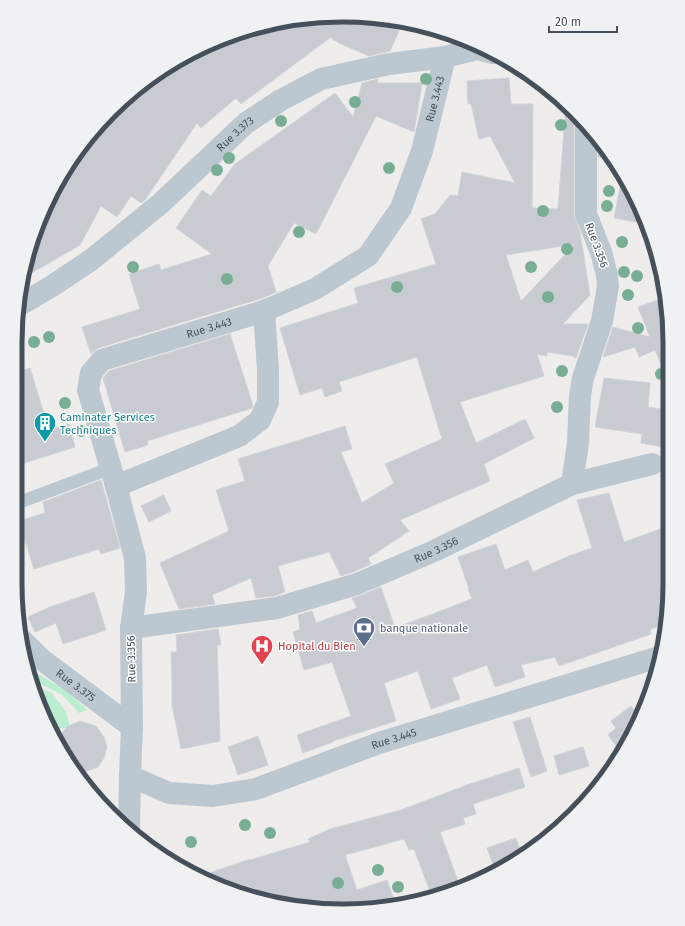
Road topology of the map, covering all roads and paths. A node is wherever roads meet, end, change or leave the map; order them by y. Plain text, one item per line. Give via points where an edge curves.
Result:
1 (472, 49) edge
2 (445, 57) junction
3 (586, 134) edge
4 (25, 302) edge
5 (264, 311) junction
6 (652, 464) dead end
7 (113, 477) junction
8 (572, 484) junction
9 (23, 501) dead end
10 (131, 628) junction
11 (28, 646) edge
12 (654, 659) edge
13 (132, 727) junction
14 (130, 776) junction
15 (129, 822) edge

1 - 2 street, Rue 3.373
2 - 4 street, Rue 3.373 via 388,64 321,79 281,100 246,123 160,204 91,260
2 - 5 street, Rue 3.443 via 422,151 401,208 368,256 315,289
3 - 8 street, Rue 3.356 via 586,214 601,252 608,286 602,321 583,378
5 - 7 street via 268,402 260,420 240,436
5 - 7 street, Rue 3.443 via 102,360 91,373 88,390
6 - 8 street
7 - 9 lane
7 - 10 street, Rue 3.443 via 135,558 136,592
8 - 10 street, Rue 3.356 via 434,551 357,584 277,608
10 - 13 street, Rue 3.356
11 - 13 street, Rue 3.375 via 41,659
12 - 14 street, Rue 3.445 via 379,743 256,789 213,796 169,793
13 - 14 street, Rue 3.356
14 - 15 street, Rue 3.356

